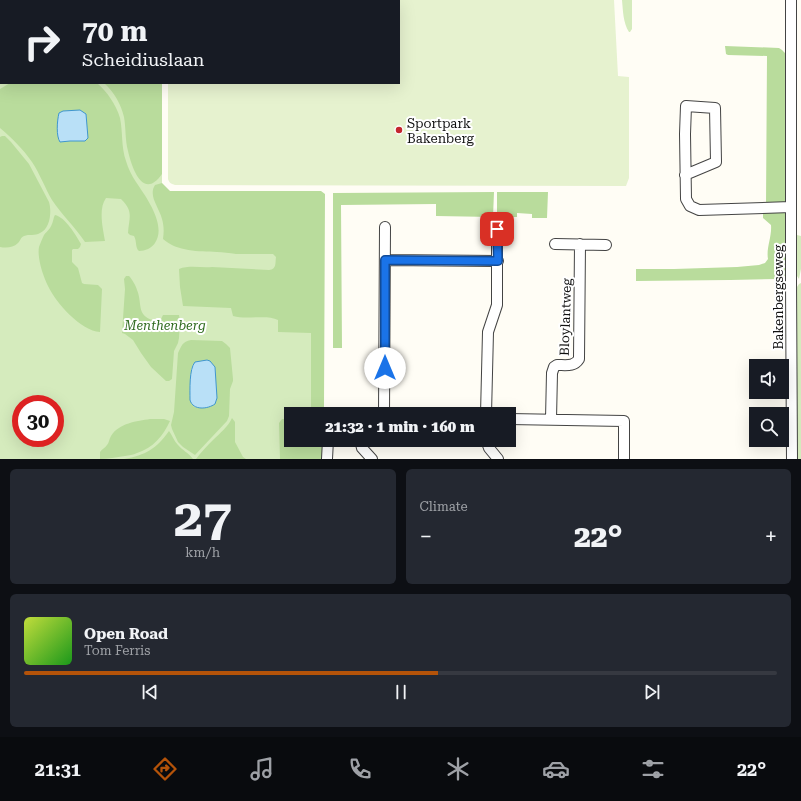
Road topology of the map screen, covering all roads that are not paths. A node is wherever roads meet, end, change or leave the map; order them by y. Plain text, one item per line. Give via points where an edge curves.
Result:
1 (791, 0) edge
2 (685, 175) junction
3 (791, 207) junction
4 (385, 227) dead end
5 (497, 229) dead end
6 (554, 244) dead end
7 (580, 244) junction
8 (606, 245) dead end
9 (385, 260) junction
10 (498, 261) junction
11 (384, 407) edge
12 (486, 407) edge
13 (516, 419) edge
14 (551, 420) junction
15 (328, 447) edge
16 (362, 447) edge
17 (489, 447) edge
18 (327, 459) edge
19 (372, 459) edge
20 (498, 459) edge
21 (624, 459) edge
22 (792, 459) edge

1 - 3 street, Bakenbergseweg
2 - 2 street via 686,106 715,108 716,162
2 - 3 street via 686,199 690,206 699,210
3 - 22 street, Bakenbergseweg
4 - 9 street
5 - 10 street
6 - 7 street
7 - 8 street
7 - 14 street, Bloylantweg via 578,359 573,365 558,365 554,368
9 - 10 street
9 - 11 street
10 - 12 street via 497,305 488,332
13 - 14 street
14 - 21 street via 624,421
15 - 18 street
16 - 19 street
17 - 20 street

